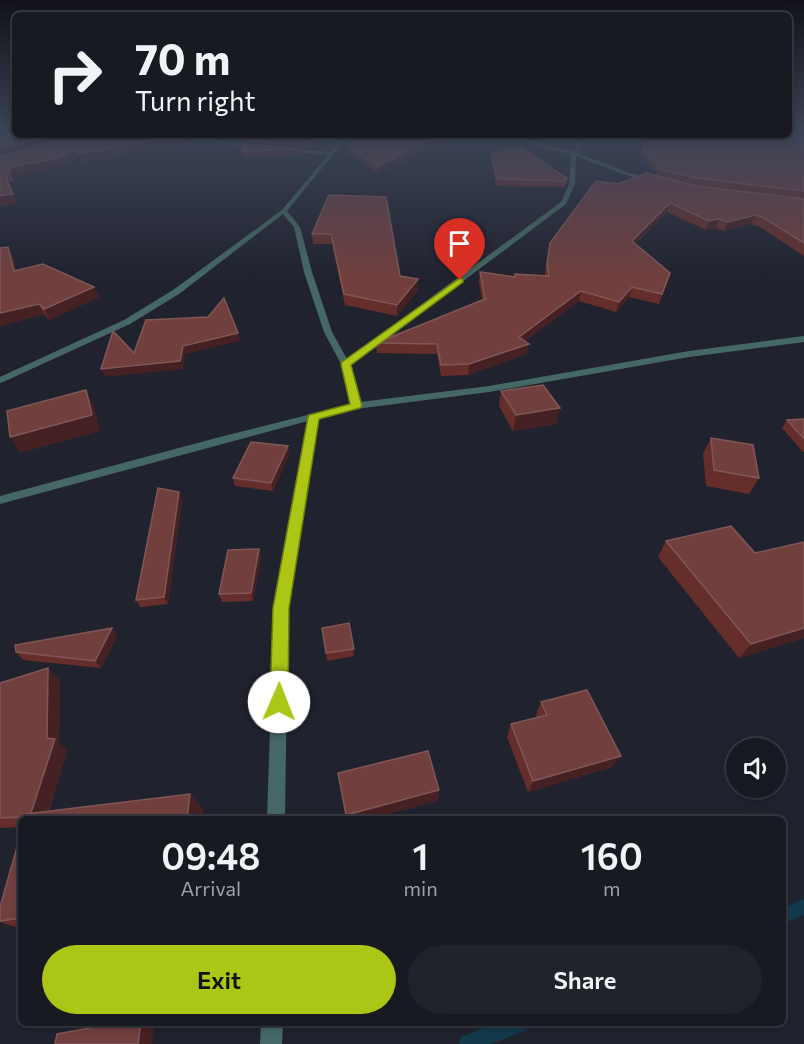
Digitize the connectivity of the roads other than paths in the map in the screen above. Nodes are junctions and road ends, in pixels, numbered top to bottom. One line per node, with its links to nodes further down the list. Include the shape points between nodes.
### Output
1 (309, 182): 3 (street)
2 (572, 182): 5 (street, via 569,193 555,211)
3 (284, 211): 5 (street, via 297,227 328,332); 6 (street, via 159,304)
4 (804, 339): 7 (street)
5 (346, 364): 7 (street)
6 (0, 380)
7 (356, 406): 8 (street)
8 (314, 417): 9 (street); 10 (street, via 281,608)
9 (0, 500)
10 (276, 816)
11 (272, 1026): 12 (street)
12 (271, 1044)

